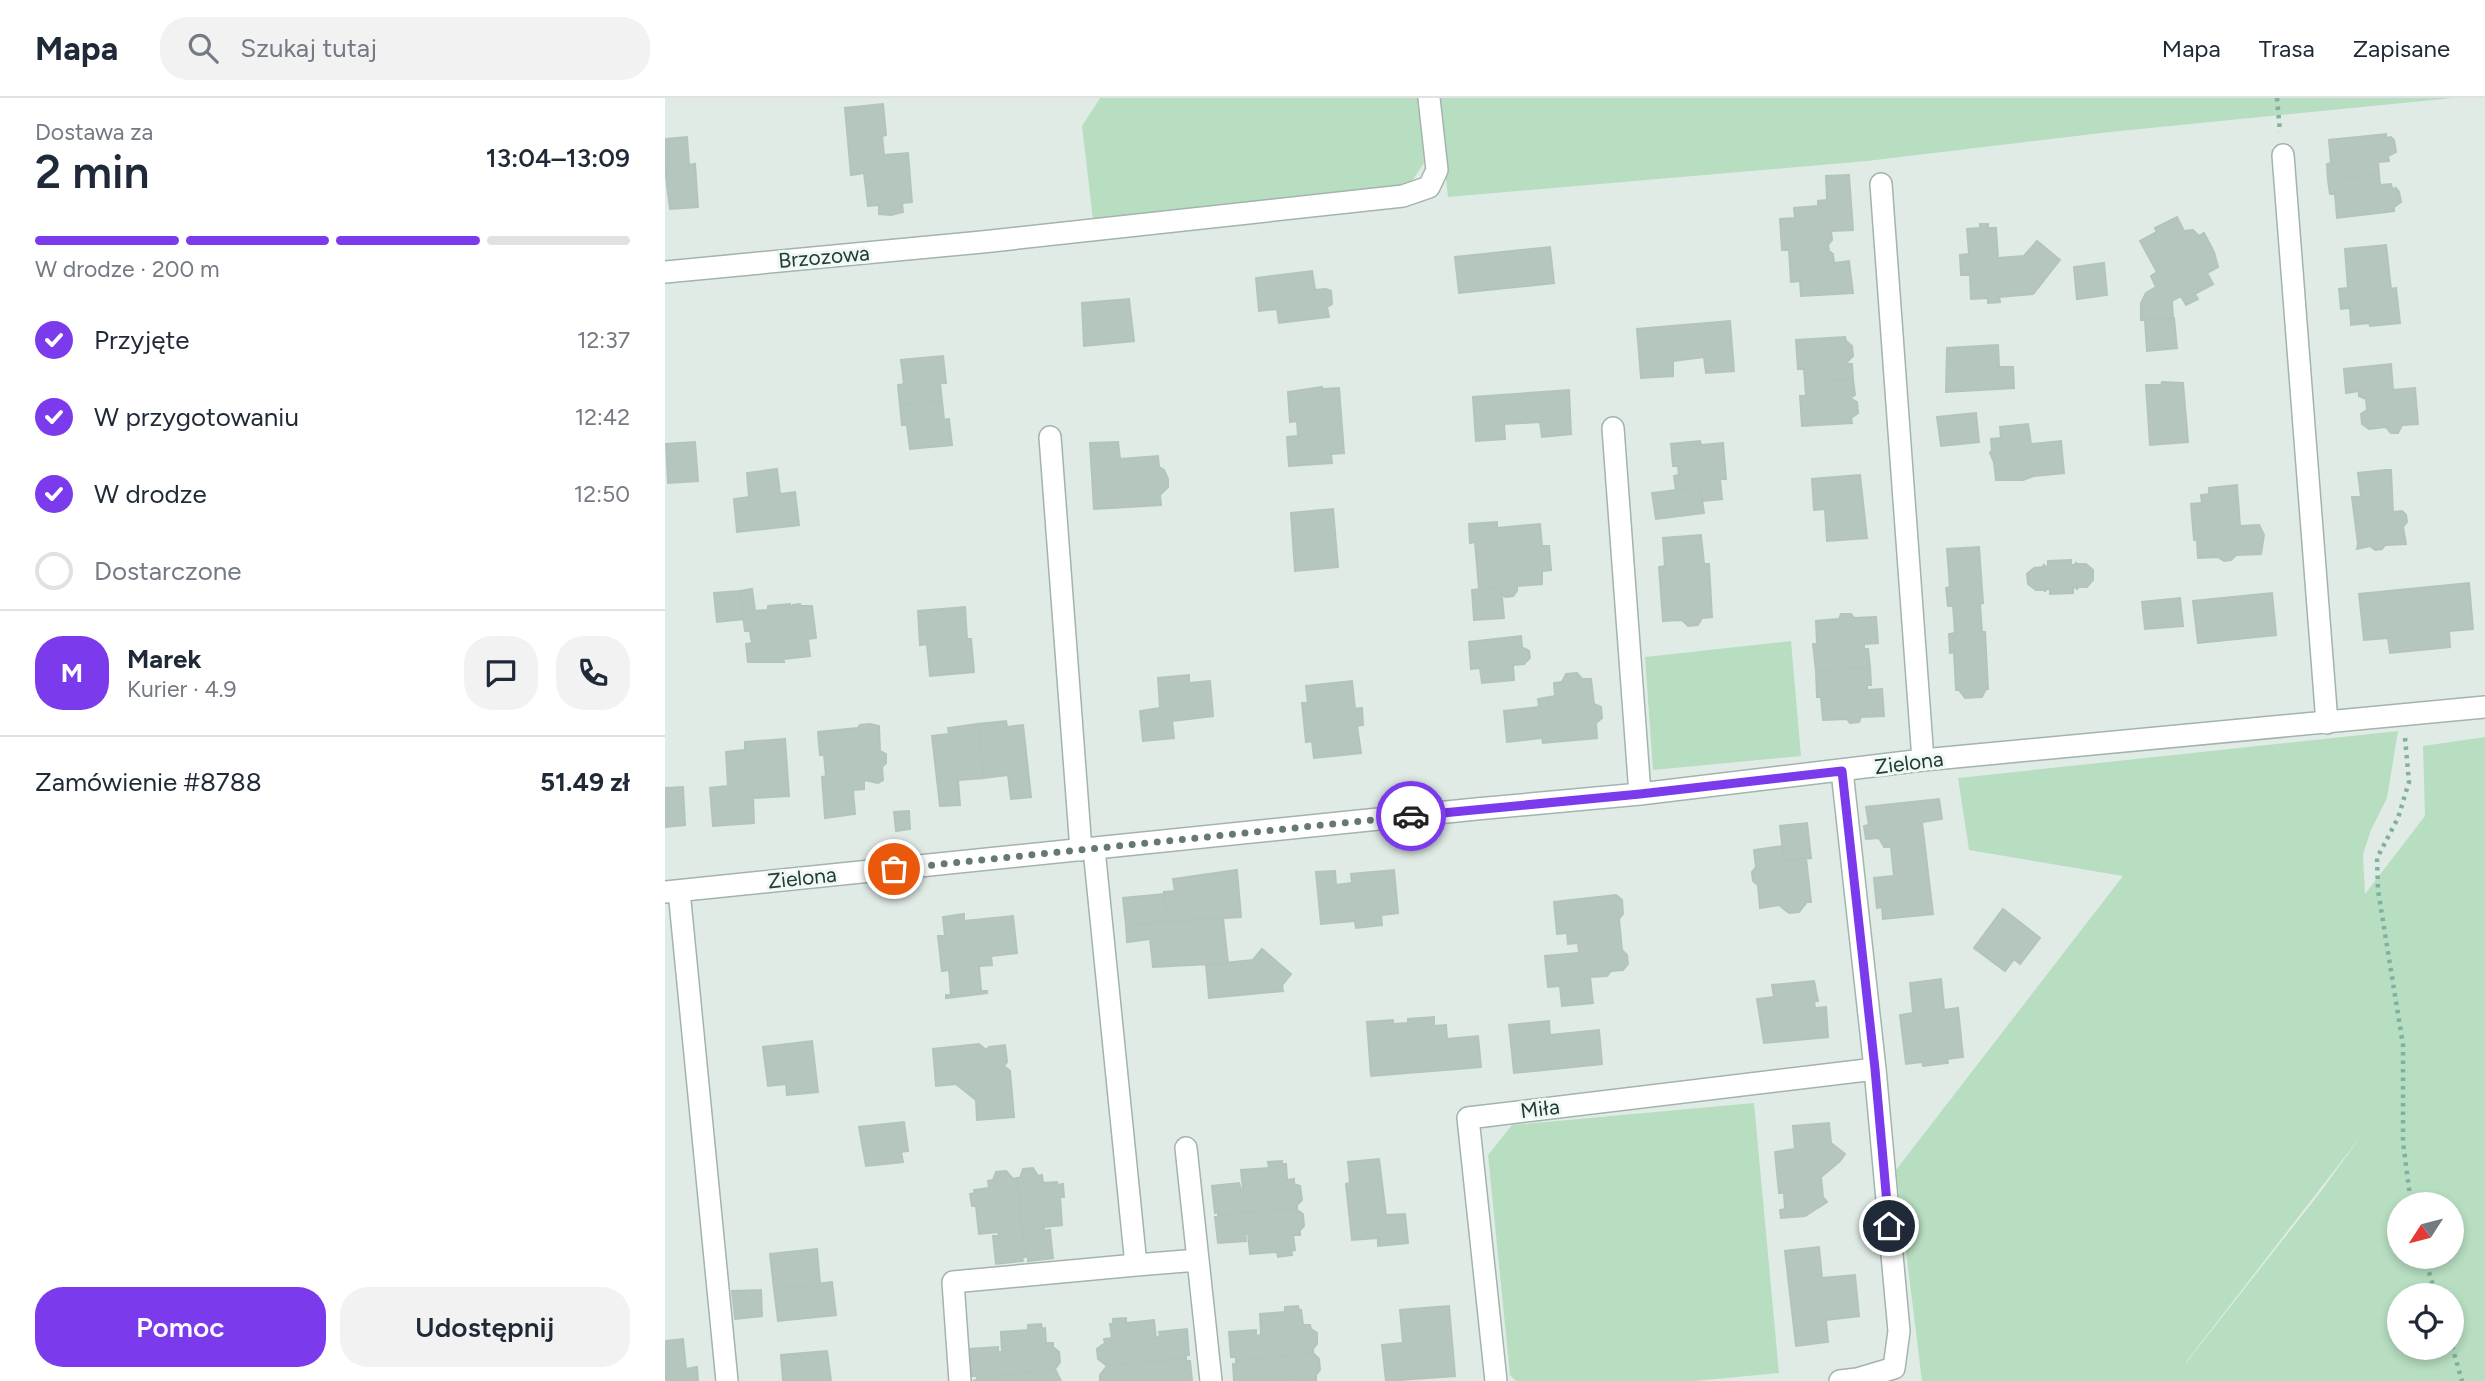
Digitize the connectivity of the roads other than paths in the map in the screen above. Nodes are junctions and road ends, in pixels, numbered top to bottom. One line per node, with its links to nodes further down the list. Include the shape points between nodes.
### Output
1 (1429, 98): 4 (street, Brzozowa, via 1437,170 1429,187 1403,196)
2 (2283, 155): 8 (street)
3 (1881, 184): 9 (street)
4 (665, 272)
5 (1613, 428): 11 (street)
6 (1050, 437): 12 (street)
7 (2485, 707): 8 (street, Zielona)
8 (2327, 723): 9 (street, Zielona)
9 (1923, 760): 10 (street, Zielona)
10 (1842, 771): 11 (street, Zielona); 14 (street)
11 (1640, 794): 12 (street, Zielona)
12 (1088, 850): 13 (street, Zielona); 17 (street)
13 (672, 891): 18 (street)
14 (1875, 1069): 21 (street, Miła, via 1468,1118); 22 (street, via 1899,1331 1894,1368)
15 (1186, 1149): 16 (street)
16 (1198, 1260): 17 (street); 20 (street)
17 (1136, 1265): 19 (street, via 953,1282)
18 (727, 1381)
19 (960, 1381)
20 (1211, 1381)
21 (1496, 1381)
22 (1840, 1381)

